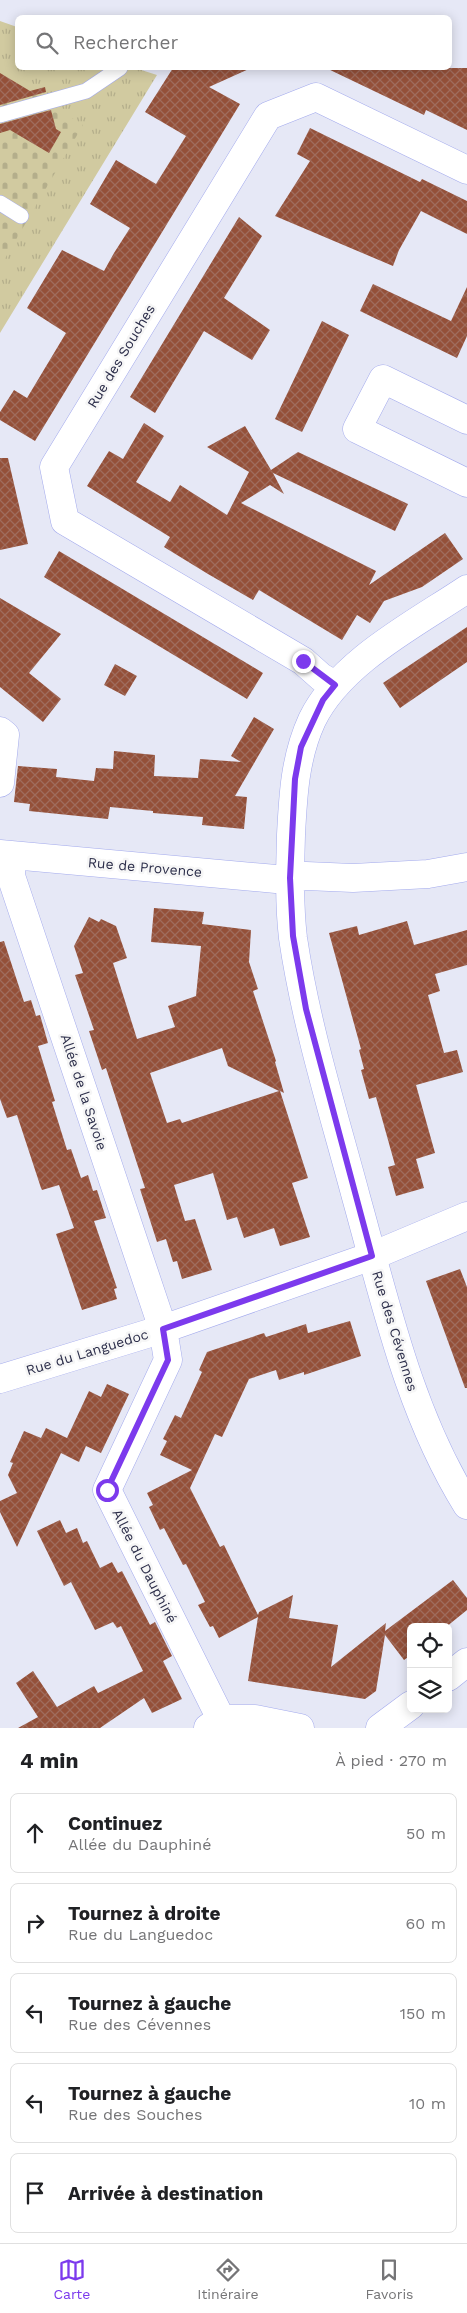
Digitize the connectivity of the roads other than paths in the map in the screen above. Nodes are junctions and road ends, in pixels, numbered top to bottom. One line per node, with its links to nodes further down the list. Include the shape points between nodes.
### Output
1 (117, 70): 2 (lane, via 86,91)
2 (0, 115)
3 (467, 170): 9 (street, Rue des Souches, via 316,97 268,116 54,467 65,521 303,661)
4 (1, 205): 5 (lane)
5 (22, 216)
6 (467, 420): 7 (street, via 383,379 357,429)
7 (467, 484)
8 (467, 590): 9 (street, Rue des Cévennes, via 377,649)
9 (335, 685): 14 (street, Rue des Cévennes, via 323,700 301,747 292,812)
10 (0, 731): 11 (street, via 5,735)
11 (0, 783)
12 (6, 854): 14 (street, Rue de Provence); 17 (street, Allée de la Savoie)
13 (467, 867): 14 (street, Rue de Provence, via 428,874)
14 (290, 878): 16 (street, Rue des Cévennes, via 293,936 306,1009)
15 (467, 1216): 16 (street, Rue du Languedoc)
16 (372, 1256): 17 (street, Rue du Languedoc); 19 (street, Rue des Cévennes, via 414,1394 449,1476)
17 (163, 1329): 18 (street, Rue du Languedoc); 23 (street, Allée du Dauphiné, via 168,1360 107,1490)
18 (0, 1380)
19 (467, 1505)
20 (467, 1662): 21 (street)
21 (452, 1674)
22 (407, 1708): 25 (street)
23 (215, 1723): 24 (street, via 255,1719)
24 (300, 1728)
25 (380, 1728)

